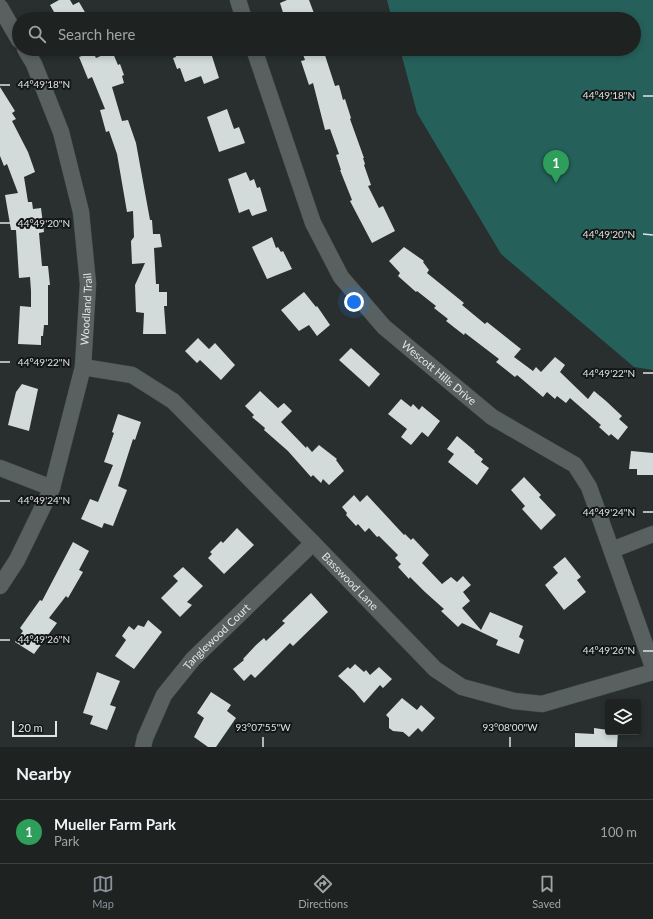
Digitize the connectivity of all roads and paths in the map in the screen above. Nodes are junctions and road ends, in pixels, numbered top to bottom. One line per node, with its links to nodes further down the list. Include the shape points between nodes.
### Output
1 (238, 0): 3 (street)
2 (0, 7): 4 (street)
3 (242, 12)
4 (12, 28)
5 (29, 56): 7 (street, Woodland Trail, via 61,132 81,212 88,284)
6 (256, 56): 12 (street, Wescott Hills Drive, via 313,223 341,277 384,327 492,417 575,465 589,486)
7 (83, 367): 9 (street, Woodland Trail); 11 (street, Basswood Lane, via 132,375 173,401)
8 (0, 468): 9 (street)
9 (52, 488): 13 (street, Woodland Trail, via 17,560)
10 (653, 534): 12 (street)
11 (313, 543): 15 (street, Basswood Lane, via 435,669 462,687 514,701 542,704); 16 (street, Tanglewood Court, via 193,659 164,695)
12 (612, 550): 14 (street, Wescott Hills Drive)
13 (0, 586)
14 (653, 667)
15 (653, 672)
16 (143, 747)

